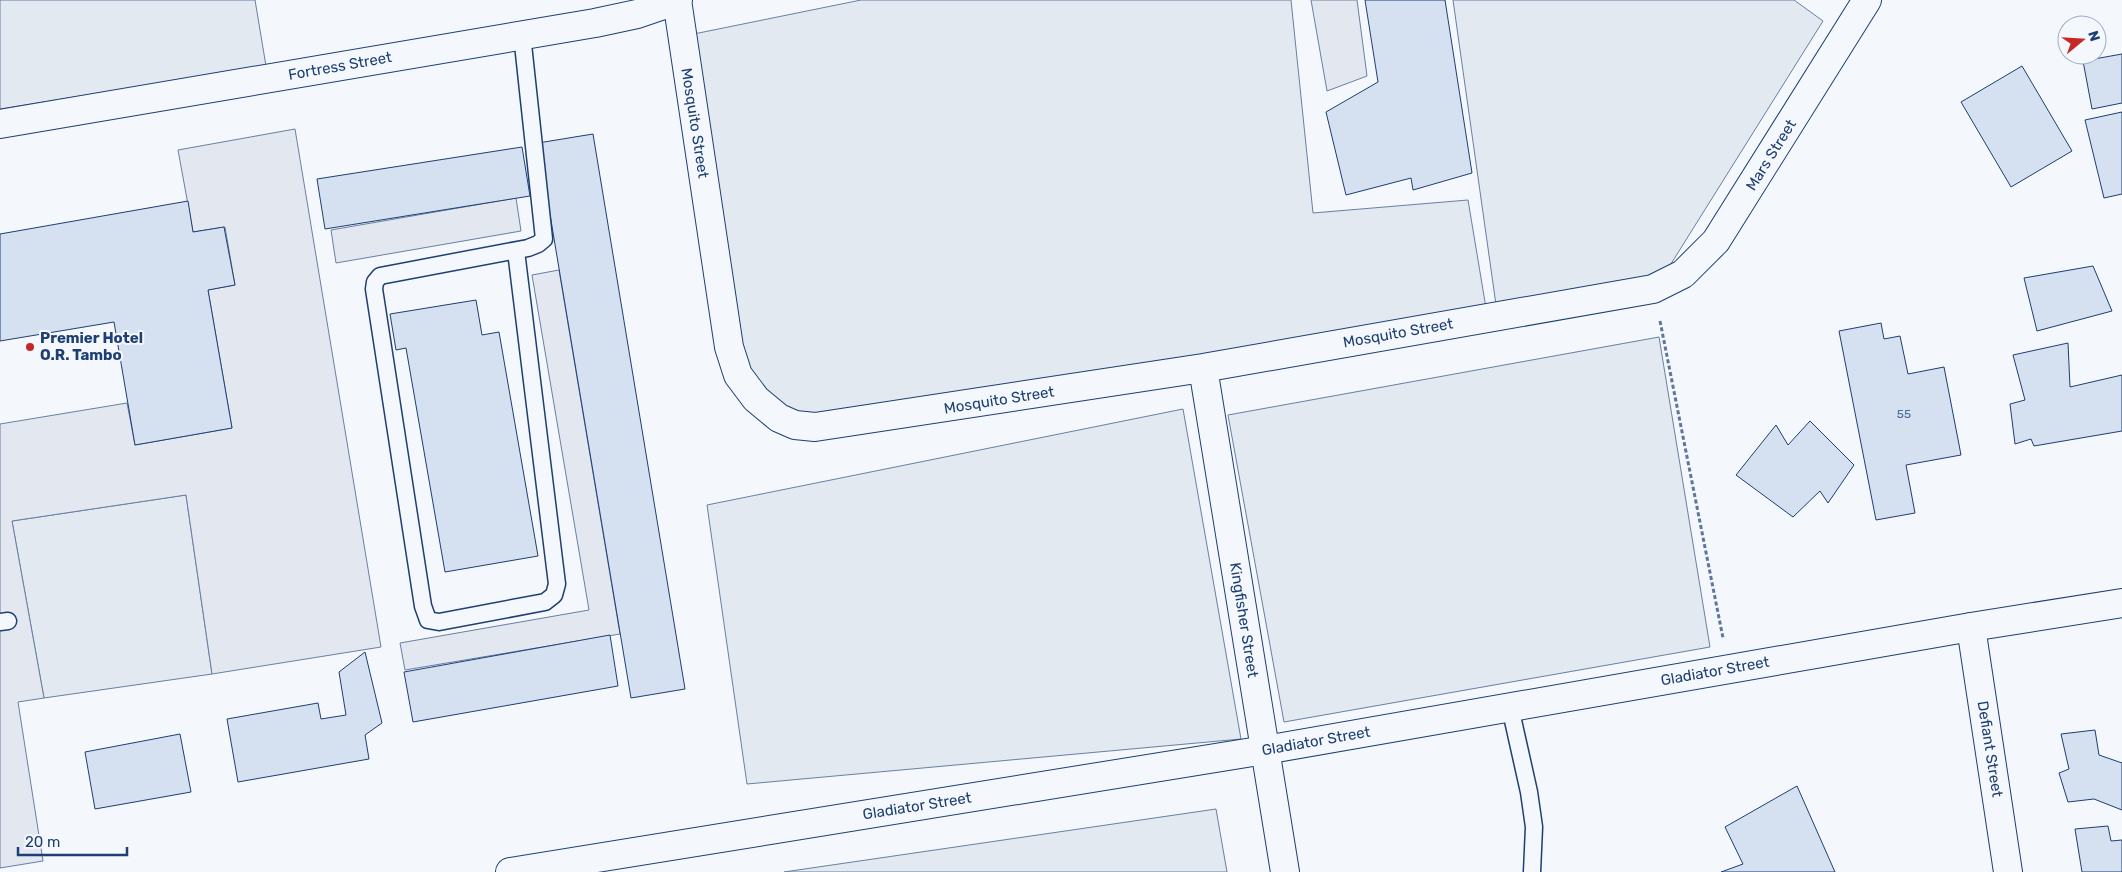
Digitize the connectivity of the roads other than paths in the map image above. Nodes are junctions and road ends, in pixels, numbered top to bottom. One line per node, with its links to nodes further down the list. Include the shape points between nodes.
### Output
1 (677, 0): 3 (street, Fortress Street, via 628,16); 7 (street, Mosquito Street, via 729,347 738,375 756,399 780,418 795,426 833,426)
2 (1867, 0): 6 (street, Mars Street, via 1716,241 1683,274)
3 (522, 35): 4 (street, Fortress Street); 5 (lane, via 544,239)
4 (0, 124)
5 (516, 251): 5 (lane, via 380,276 375,282 423,606 428,620 439,622 544,602 554,595 557,584)
6 (1654, 289): 7 (street, Mosquito Street)
7 (1203, 368): 11 (street, Kingfisher Street)
8 (2122, 603): 9 (street, Gladiator Street)
9 (1972, 627): 10 (street, Gladiator Street); 15 (street, Defiant Street)
10 (1510, 706): 11 (street, Gladiator Street); 14 (lane, via 1534,827)
11 (1265, 750): 12 (street, Gladiator Street); 13 (street, Kingfisher Street)
12 (510, 872)
13 (1285, 872)
14 (1532, 872)
15 (2008, 872)

